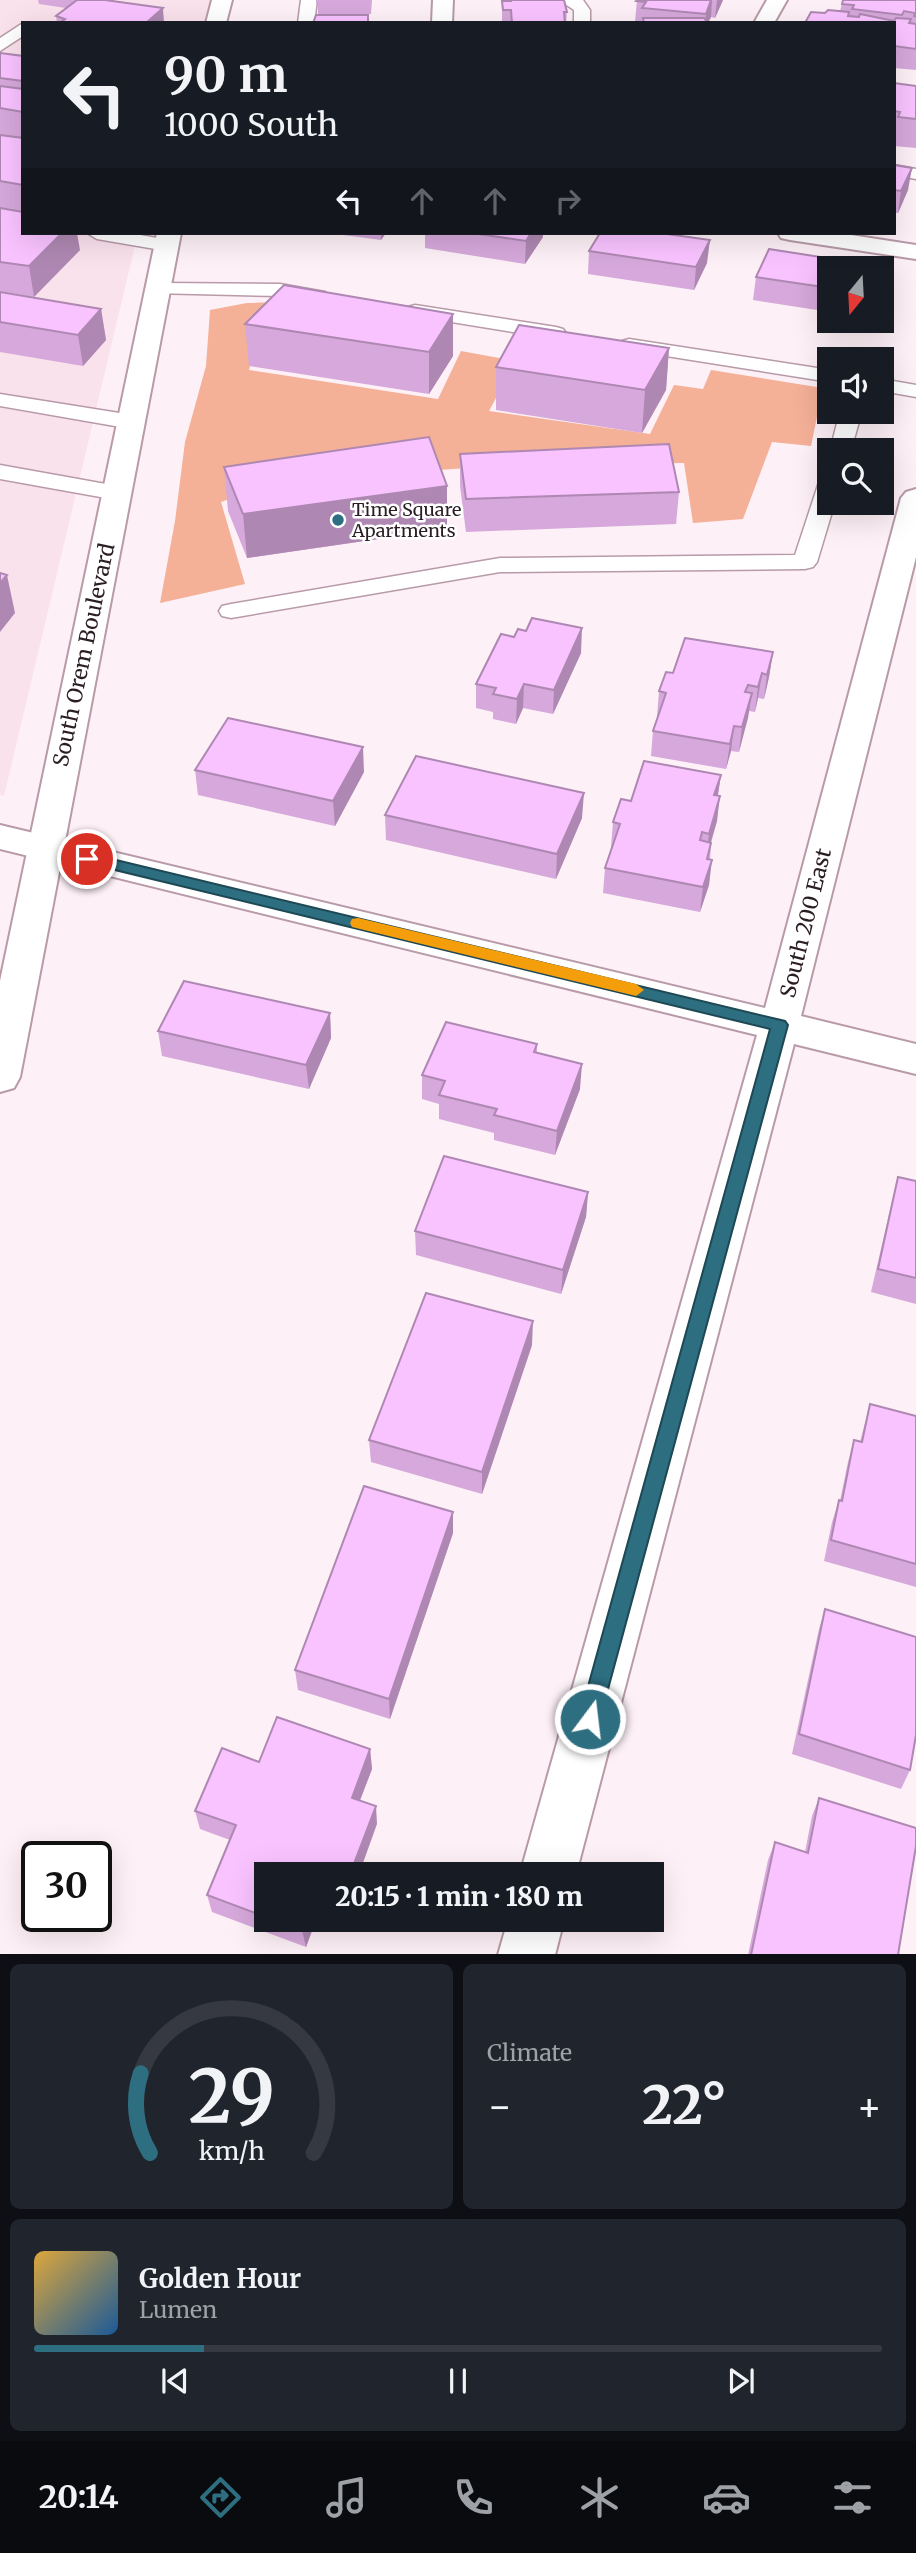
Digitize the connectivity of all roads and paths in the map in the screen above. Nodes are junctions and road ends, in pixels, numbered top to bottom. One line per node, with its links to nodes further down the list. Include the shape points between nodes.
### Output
1 (222, 0): 6 (street)
2 (309, 0): 7 (lane)
3 (443, 0): 8 (street)
4 (777, 0): 10 (street)
5 (578, 1): 9 (lane)
6 (217, 21)
7 (306, 21)
8 (442, 21)
9 (582, 21)
10 (765, 21)
11 (21, 30): 12 (lane)
12 (0, 47)
13 (896, 170): 14 (lane)
14 (916, 174)
15 (120, 235): 17 (lane)
16 (803, 235): 18 (street)
17 (168, 239): 19 (street, South Orem Boulevard)
18 (916, 252)
19 (159, 289): 20 (lane, via 280,290); 28 (street, South Orem Boulevard)
20 (335, 298)
21 (390, 307): 22 (lane)
22 (582, 337)
23 (610, 342): 24 (lane)
24 (817, 374)
25 (894, 387): 26 (lane)
26 (916, 391)
27 (0, 400): 28 (lane)
28 (132, 422): 30 (street, South Orem Boulevard)
29 (0, 472): 30 (lane)
30 (117, 493): 35 (street, South Orem Boulevard)
31 (820, 515): 33 (lane, via 805,562 500,565)
32 (914, 517): 36 (street, South 200 East)
33 (231, 611)
34 (0, 837): 35 (street)
35 (44, 848): 36 (street); 38 (street, South Orem Boulevard)
36 (780, 1025): 37 (street); 39 (street, South 200 East)
37 (916, 1059)
38 (0, 1077)
39 (551, 1862)
40 (533, 1932): 41 (street)
41 (526, 1954)

